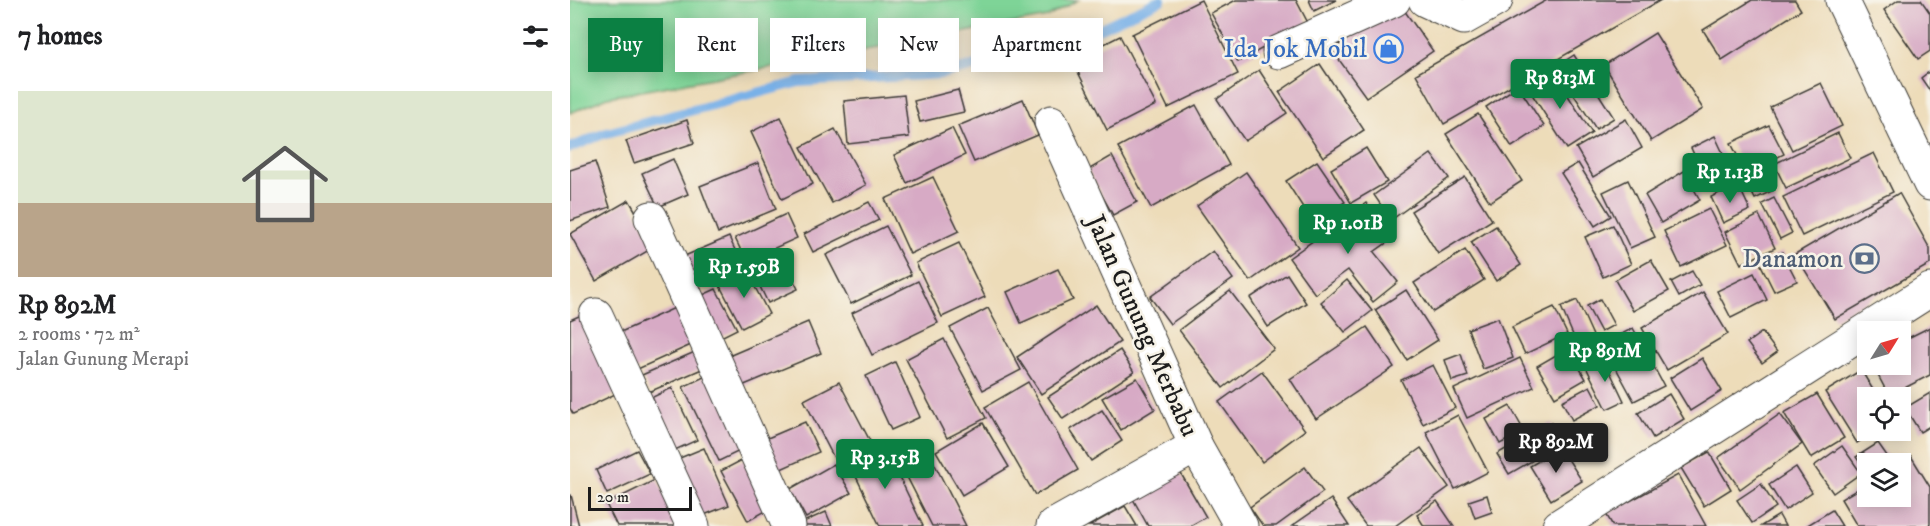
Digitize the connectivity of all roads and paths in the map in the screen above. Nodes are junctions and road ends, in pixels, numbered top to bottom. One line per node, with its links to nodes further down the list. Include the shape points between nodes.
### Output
1 (1394, 0): 5 (street)
2 (1425, 0): 3 (street, via 1464,18)
3 (1496, 0)
4 (1842, 0): 7 (street)
5 (1279, 52)
6 (1051, 122): 11 (street, Jalan Gunung Merbabu)
7 (1930, 184)
8 (651, 218): 13 (street)
9 (1930, 290): 16 (street)
10 (596, 315): 12 (street)
11 (1196, 446): 14 (street); 15 (street, Jalan Gunung Merbabu)
12 (693, 526)
13 (789, 526)
14 (1053, 526)
15 (1241, 526)
16 (1559, 526)

